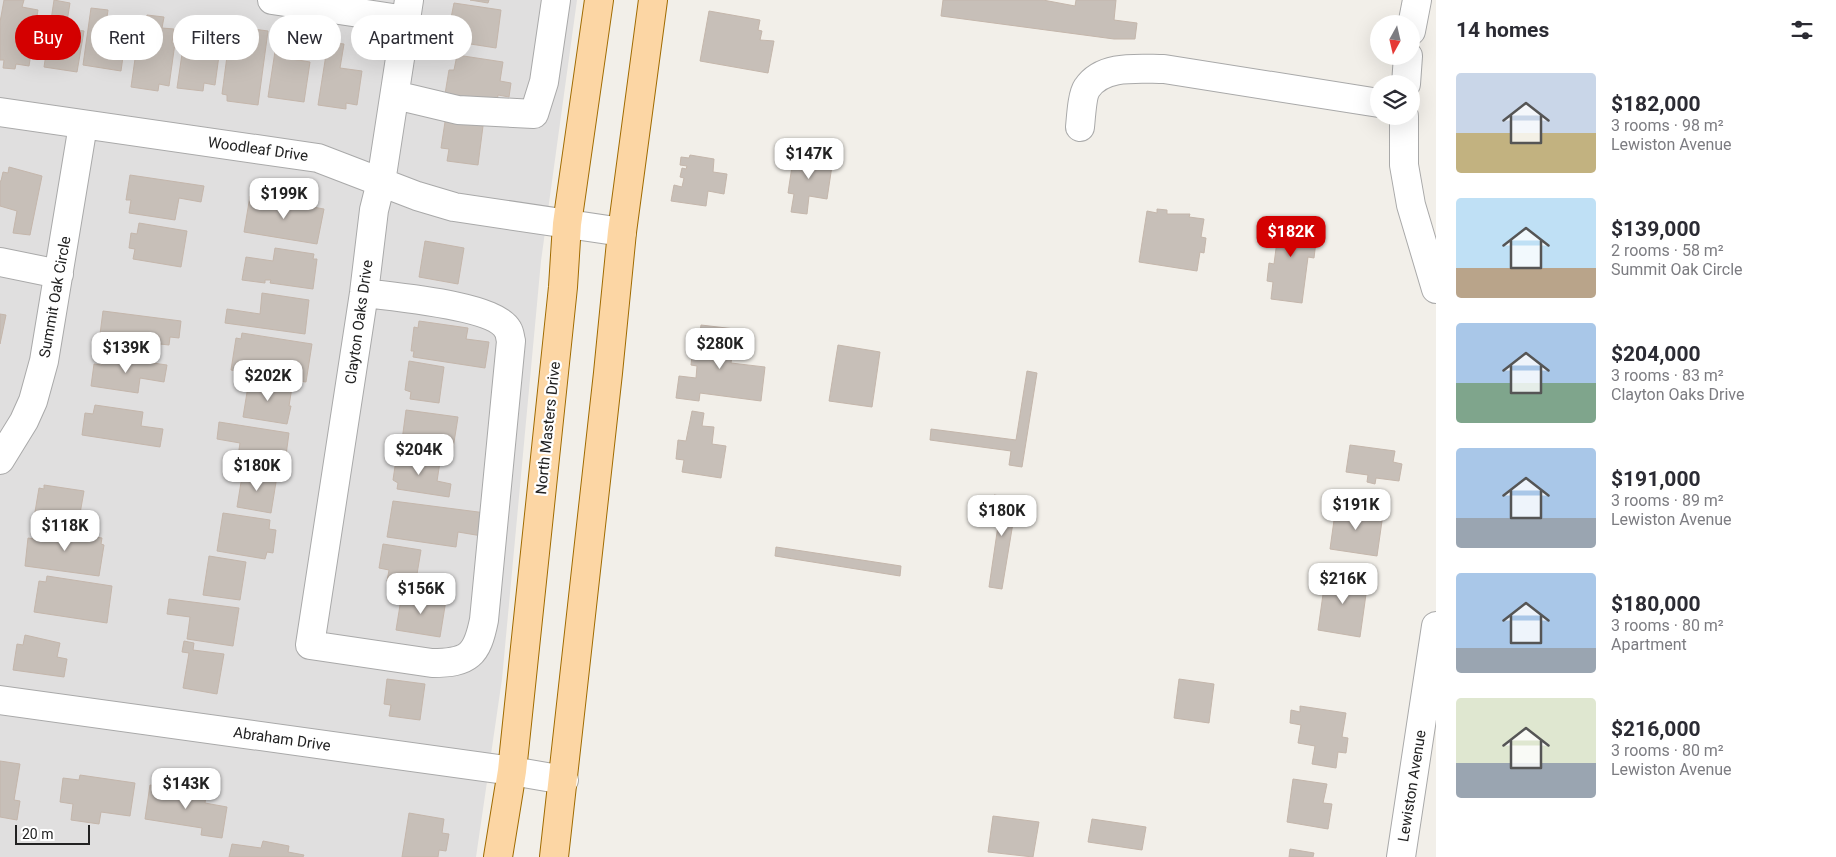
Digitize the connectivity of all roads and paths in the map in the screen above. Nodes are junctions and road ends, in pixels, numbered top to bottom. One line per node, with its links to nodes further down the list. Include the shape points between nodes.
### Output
1 (272, 0): 6 (street)
2 (556, 0): 8 (street, via 544,82 534,114 458,110)
3 (599, 0): 15 (main road, North Masters Drive)
4 (653, 0): 16 (main road)
5 (1417, 0): 7 (street)
6 (408, 10): 8 (street, Clayton Oaks Drive)
7 (1414, 15)
8 (395, 95): 14 (street, Clayton Oaks Drive)
9 (1370, 102): 13 (street, via 1164,69 1129,68 1098,77 1086,89)
10 (0, 112): 11 (street, Woodleaf Drive)
11 (83, 125): 14 (street, Woodleaf Drive, via 318,158); 18 (street, Summit Oak Circle)
12 (1404, 125): 19 (street, via 1404,165 1411,205)
13 (1080, 127)
14 (381, 182): 15 (street, Woodleaf Drive, via 454,207); 20 (street, Clayton Oaks Drive, via 374,210)
15 (568, 224): 16 (street, Woodleaf Drive); 25 (main road, North Masters Drive)
16 (622, 232): 26 (main road)
17 (0, 262): 18 (street)
18 (59, 274): 21 (street, Summit Oak Circle, via 44,361 33,401)
19 (1436, 289)
20 (364, 293): 20 (street, Clayton Oaks Drive, via 310,645 450,663 462,659 480,642 511,341 508,329 495,318 459,306)
21 (12, 419): 22 (street, Summit Oak Circle)
22 (0, 460)
23 (1436, 626): 29 (street, Lewiston Avenue)
24 (0, 700): 25 (street, Abraham Drive)
25 (512, 771): 26 (street, Abraham Drive); 27 (main road, North Masters Drive)
26 (564, 780): 28 (main road)
27 (498, 857)
28 (554, 857)
29 (1401, 857)

